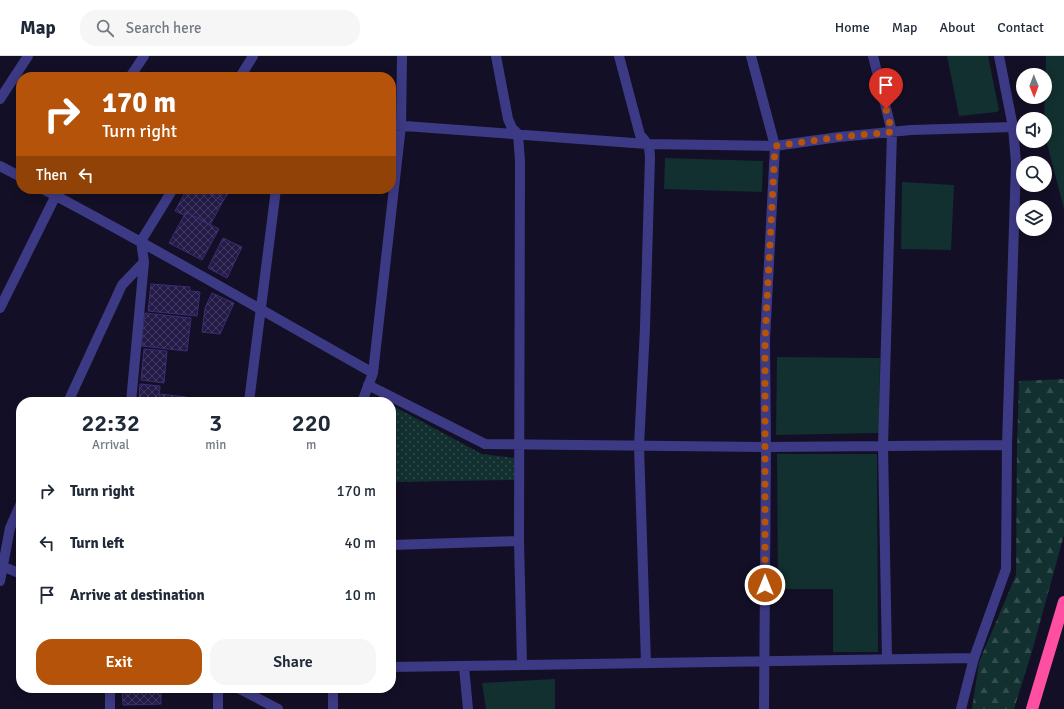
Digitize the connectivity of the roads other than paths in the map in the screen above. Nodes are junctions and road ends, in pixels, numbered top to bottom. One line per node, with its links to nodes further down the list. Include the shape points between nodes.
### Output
1 (28, 56): 10 (street)
2 (144, 56): 11 (street)
3 (253, 56): 12 (street)
4 (402, 56): 18 (street)
5 (496, 56): 15 (street)
6 (619, 56): 16 (street)
7 (751, 56): 27 (street)
8 (873, 56): 20 (street)
9 (998, 56): 19 (street)
10 (18, 72)
11 (133, 72)
12 (243, 72)
13 (16, 74): 14 (street)
14 (0, 99)
15 (508, 118): 21 (street, via 507,129); 22 (street)
16 (637, 123): 24 (street, via 633,138); 25 (street, via 640,135)
17 (396, 125): 18 (street)
18 (402, 126): 21 (street); 32 (street)
19 (1012, 127): 20 (street); 53 (street, via 1016,163)
20 (892, 132): 27 (street); 52 (street)
21 (499, 133): 22 (street)
22 (518, 134): 23 (street); 28 (street)
23 (537, 136): 24 (street); 28 (street, via 526,140)
24 (618, 141): 25 (street)
25 (649, 142): 26 (street); 29 (street)
26 (669, 144): 27 (street); 29 (street, via 653,151)
27 (775, 146): 54 (street, via 765,340)
28 (520, 147): 50 (street)
29 (650, 157): 51 (street)
30 (0, 166): 31 (street)
31 (16, 174)
32 (396, 177)
33 (56, 194): 40 (street)
34 (60, 194): 38 (street)
35 (169, 194): 38 (street)
36 (275, 194): 41 (street)
37 (394, 194): 42 (street)
38 (141, 241): 39 (street); 41 (street)
39 (144, 262): 44 (street, via 122,285); 45 (street)
40 (0, 308)
41 (260, 310): 42 (street); 46 (street)
42 (373, 373): 43 (street)
43 (368, 385): 47 (street); 48 (street)
44 (70, 397)
45 (131, 397)
46 (251, 397)
47 (364, 397)
48 (392, 397)
49 (396, 399): 50 (street, via 485,444)
50 (519, 445): 51 (street); 56 (street)
51 (639, 446): 54 (street); 65 (street)
52 (883, 446): 53 (street); 54 (street); 62 (street)
53 (1006, 446): 63 (street, via 1006,569)
54 (766, 447): 64 (street)
55 (16, 514): 58 (street)
56 (519, 541): 57 (street); 66 (street)
57 (396, 545)
58 (1, 566): 59 (street); 60 (street)
59 (16, 572)
60 (0, 581)
61 (1064, 602): 80 (highway)
62 (886, 658): 63 (street); 64 (street)
63 (974, 658): 79 (street)
64 (764, 662): 65 (street); 78 (street)
65 (646, 664): 66 (street)
66 (522, 665): 68 (street)
67 (396, 667): 68 (street)
68 (464, 667): 77 (street)
69 (110, 693): 73 (street)
70 (218, 693): 74 (street)
71 (248, 693): 75 (street)
72 (333, 693): 76 (street)
73 (110, 709)
74 (218, 709)
75 (278, 709)
76 (333, 709)
77 (468, 709)
78 (764, 709)
79 (961, 709)
80 (1032, 709)

